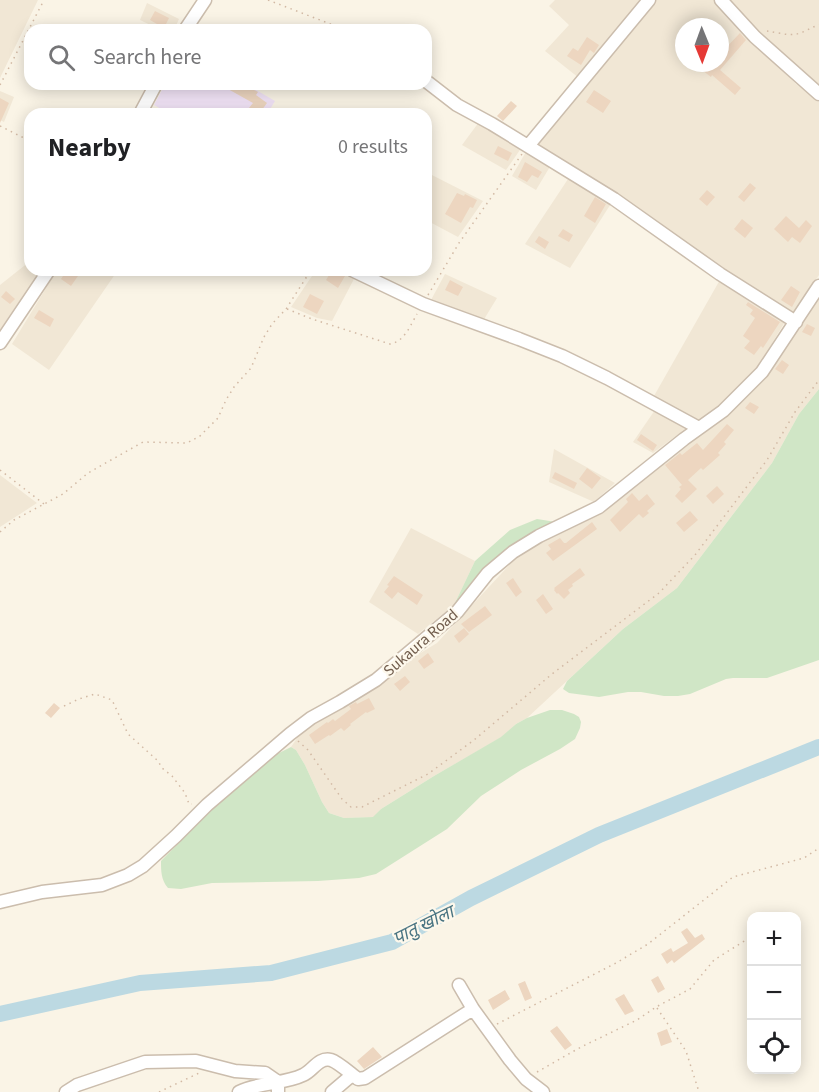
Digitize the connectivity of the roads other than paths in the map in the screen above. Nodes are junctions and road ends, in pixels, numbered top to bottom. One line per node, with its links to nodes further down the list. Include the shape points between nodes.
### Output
1 (205, 0): 4 (street)
2 (649, 0): 9 (street)
3 (722, 0): 7 (street, via 755,37)
4 (189, 24)
5 (432, 86): 9 (street, via 457,105)
6 (153, 90): 8 (street)
7 (819, 94)
8 (143, 108)
9 (528, 146): 13 (street)
10 (45, 276): 14 (street)
11 (365, 276): 15 (street, via 423,304 562,356)
12 (819, 286): 13 (street, Sukaura Road)
13 (796, 322): 15 (street, Sukaura Road, via 762,372 723,411)
14 (0, 343)
15 (699, 428): 16 (street, Sukaura Road, via 599,507 513,552 488,573 457,612 376,680 290,734 143,866 102,885)
16 (0, 902)
17 (459, 985): 18 (street)
18 (473, 1009): 19 (street, via 365,1078); 24 (street, via 526,1079)
19 (352, 1075): 20 (street, via 332,1060 325,1060); 23 (street)
20 (278, 1087): 21 (street, via 265,1073 235,1071 196,1061 145,1062); 22 (street)
21 (66, 1092)
22 (239, 1092)
23 (332, 1092)
24 (543, 1092)

